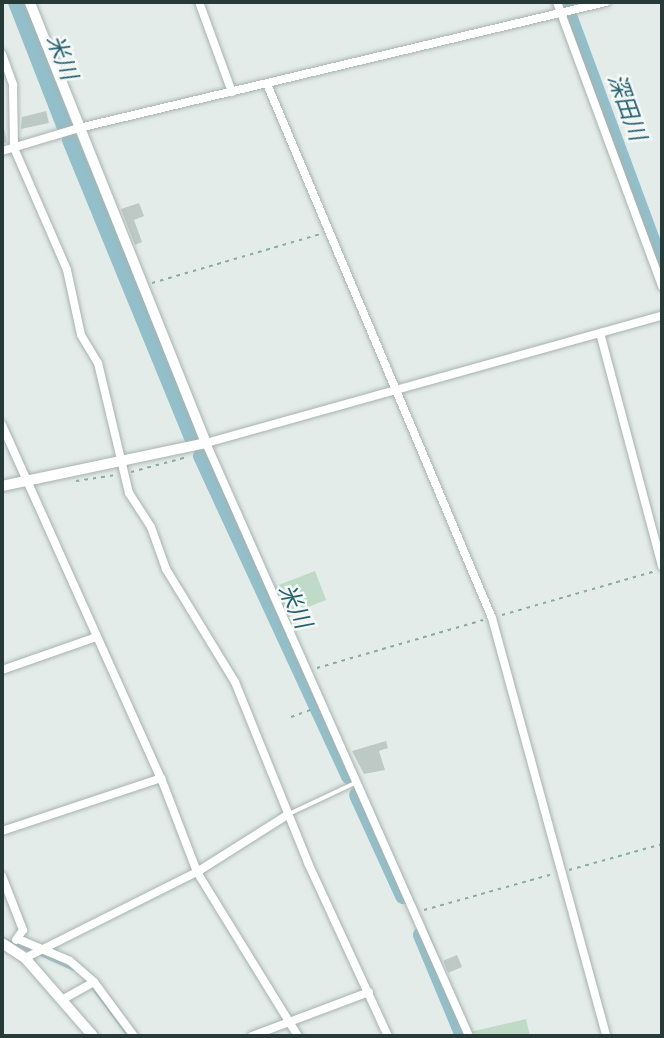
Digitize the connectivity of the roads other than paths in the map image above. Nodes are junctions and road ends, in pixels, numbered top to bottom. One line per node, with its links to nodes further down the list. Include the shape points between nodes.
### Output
1 (30, 2): 9 (street)
2 (199, 2): 8 (street)
3 (557, 2): 5 (street)
4 (606, 2): 5 (street)
5 (561, 13): 7 (street); 12 (street)
6 (2, 54): 10 (street, via 13,85)
7 (267, 84): 8 (street); 15 (street)
8 (232, 92): 9 (street)
9 (79, 128): 10 (street); 17 (street)
10 (14, 148): 11 (street); 18 (street, via 67,270 80,335 98,363)
11 (2, 151)
12 (662, 286)
13 (662, 316): 14 (street)
14 (600, 333): 15 (street); 21 (street)
15 (396, 388): 17 (street); 44 (street, via 492,618)
16 (2, 425): 19 (street)
17 (206, 443): 18 (street); 25 (street)
18 (122, 468): 19 (street); 26 (street, via 166,569 235,682)
19 (24, 478): 20 (street); 22 (street)
20 (2, 486)
21 (662, 567)
22 (96, 637): 23 (street); 24 (street)
23 (2, 670)
24 (161, 778): 27 (street); 28 (street)
25 (358, 781): 26 (lane); 43 (street)
26 (287, 815): 28 (street); 35 (street)
27 (2, 831)
28 (197, 872): 32 (street); 37 (street)
29 (2, 876): 30 (street, via 23,930)
30 (18, 939): 31 (street); 32 (street)
31 (5, 945): 33 (street)
32 (45, 948): 33 (street); 34 (street, via 80,967)
33 (24, 958): 36 (street)
34 (94, 982): 36 (street); 39 (street)
35 (369, 992): 37 (street); 42 (street)
36 (62, 1000): 38 (street)
37 (290, 1022): 40 (street); 41 (street)
38 (93, 1036)
39 (134, 1036)
40 (252, 1036)
41 (298, 1036)
42 (388, 1036)
43 (469, 1036)
44 (606, 1036)

